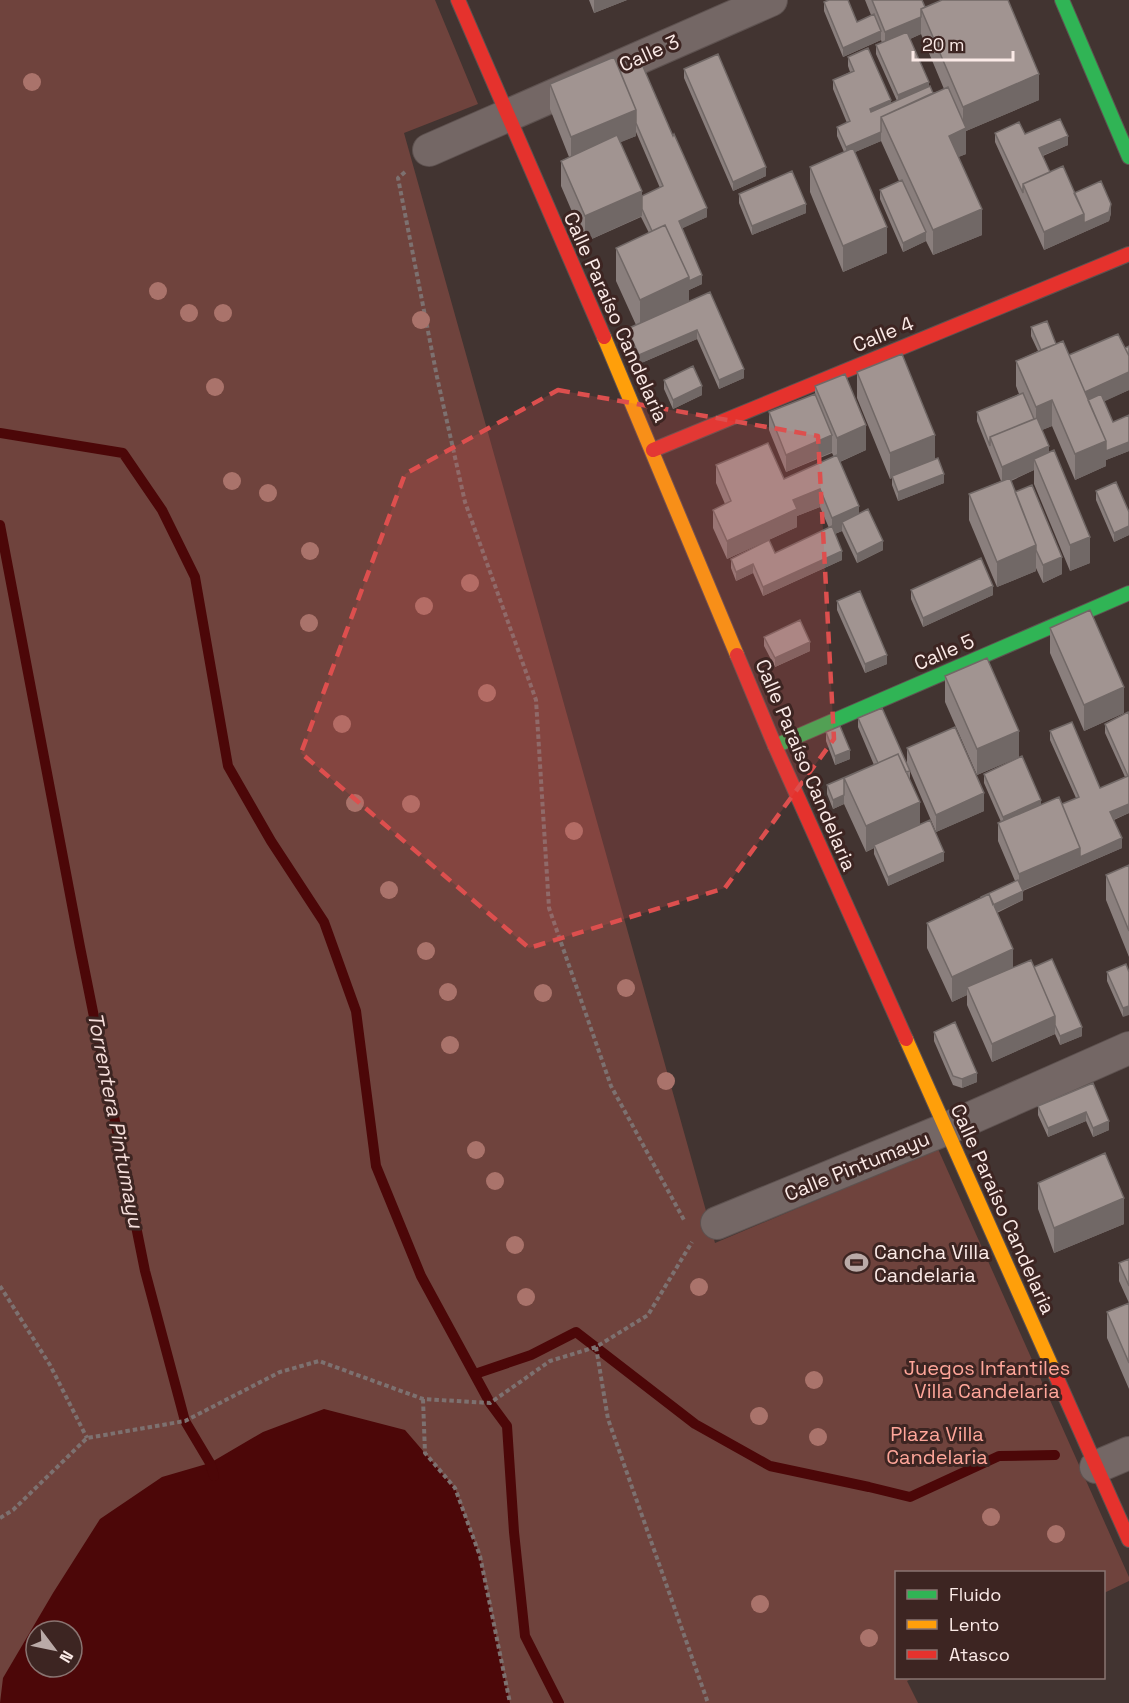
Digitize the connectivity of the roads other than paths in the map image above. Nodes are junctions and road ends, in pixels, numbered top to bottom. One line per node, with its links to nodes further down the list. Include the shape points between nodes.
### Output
1 (458, 0): 4 (street, Calle Paraíso Candelaria)
2 (771, 0): 4 (street, Calle 3)
3 (1062, 0): 6 (street)
4 (507, 115): 5 (street, Calle 3); 8 (street, Calle Paraíso Candelaria)
5 (429, 150)
6 (1129, 157)
7 (1129, 254): 8 (street, Calle 4)
8 (652, 450): 10 (street, Calle Paraíso Candelaria)
9 (1129, 593): 10 (street, Calle 5)
10 (775, 746): 12 (street, Calle Paraíso Candelaria)
11 (1129, 1048): 12 (street, Calle Pintumayu)
12 (946, 1129): 13 (street, Calle Pintumayu); 15 (street, Calle Paraíso Candelaria)
13 (705, 1231)
14 (1129, 1453): 15 (street)
15 (1096, 1467): 16 (street, Calle Paraíso Candelaria)
16 (1126, 1527)

